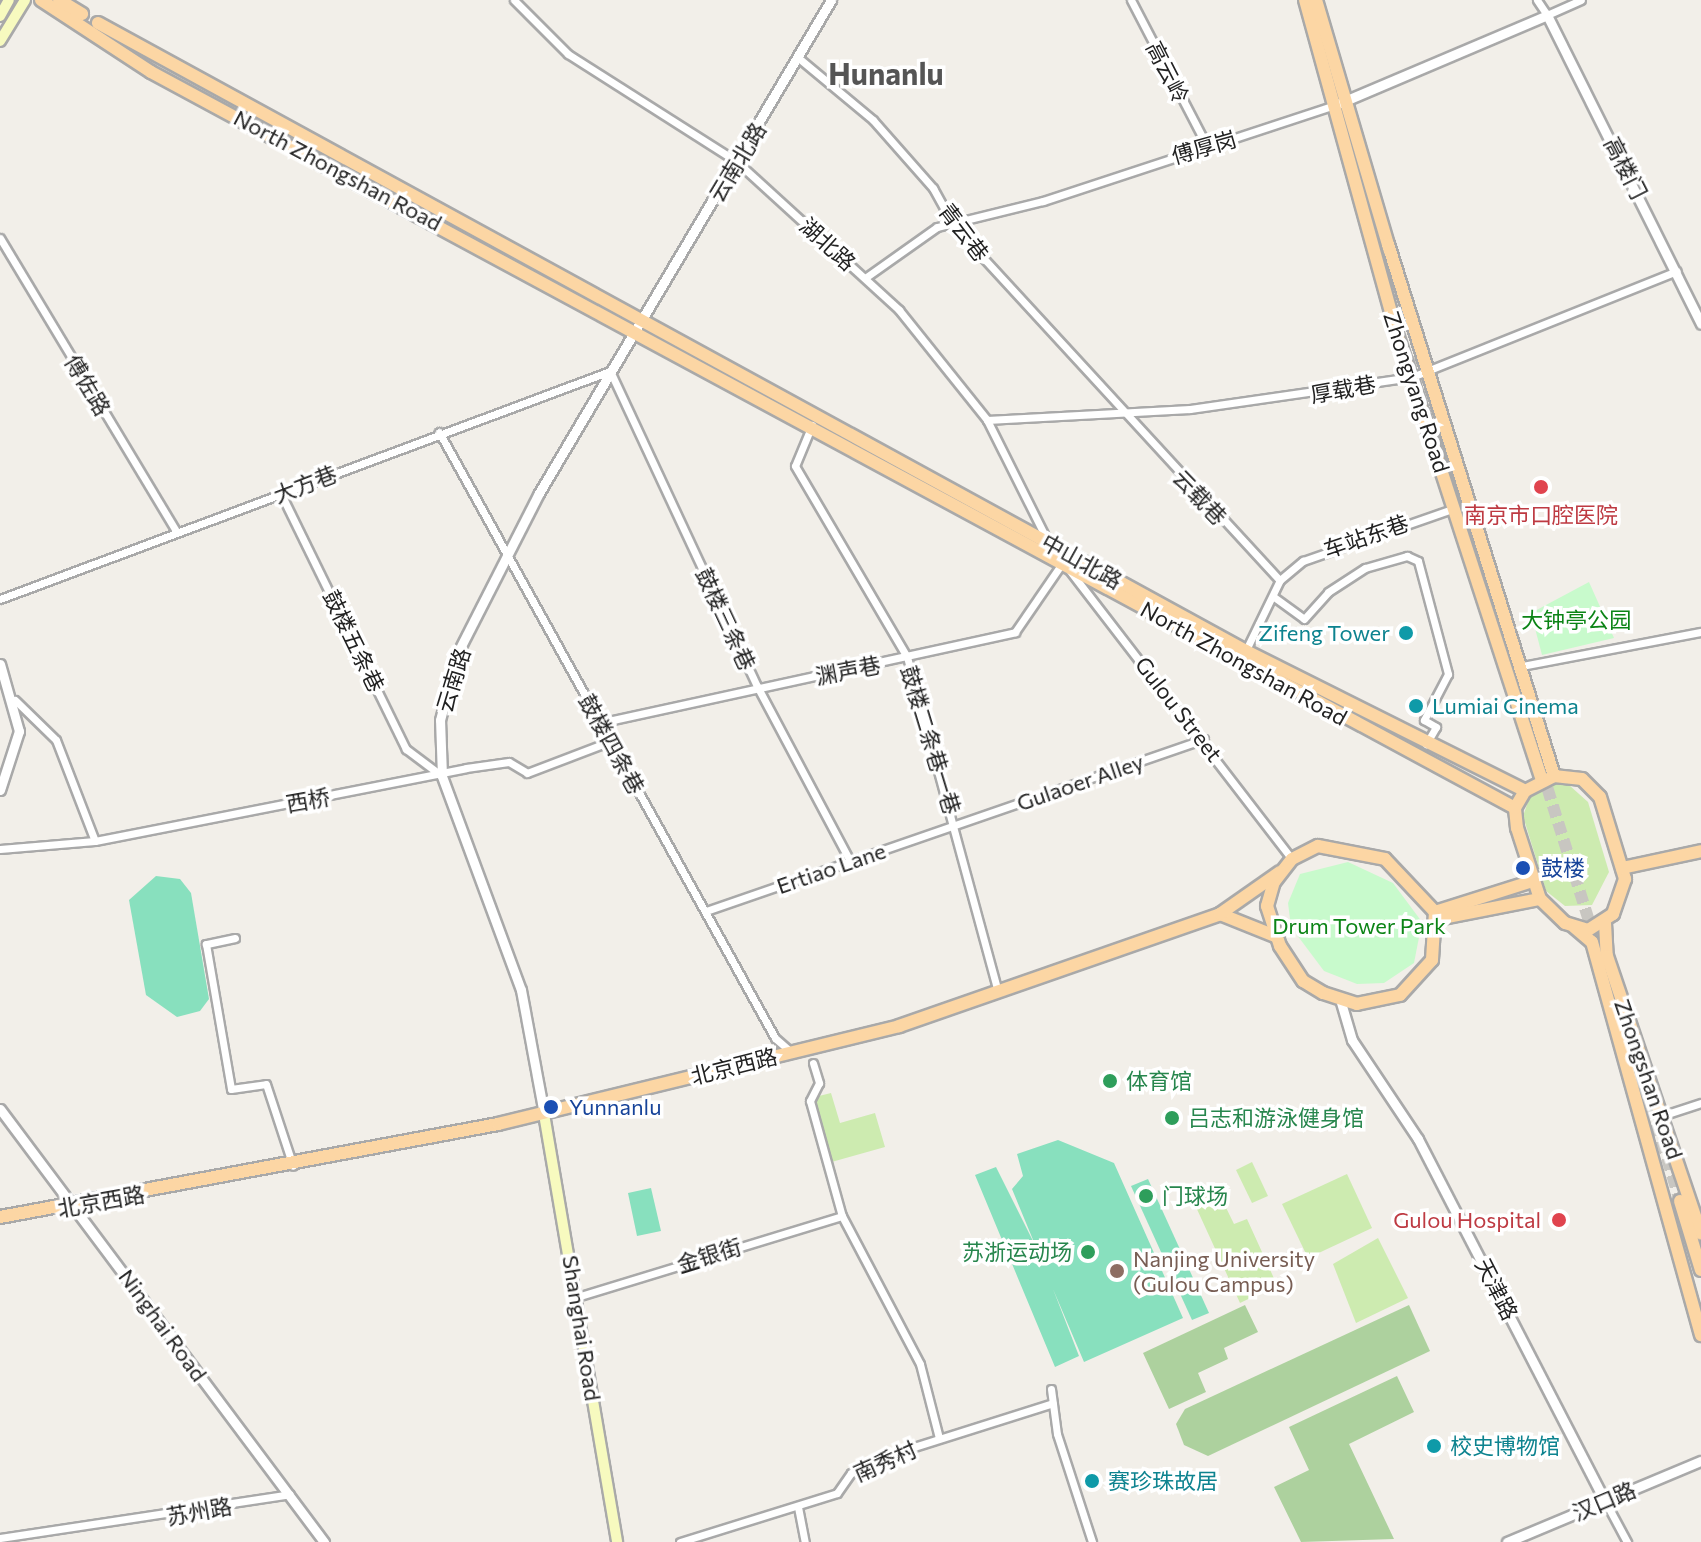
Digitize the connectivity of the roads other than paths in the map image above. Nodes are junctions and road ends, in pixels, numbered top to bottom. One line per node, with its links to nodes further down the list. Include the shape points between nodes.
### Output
1 (9, 0): 13 (main road)
2 (25, 0): 14 (main road)
3 (41, 0): 25 (main road, North Zhongshan Road, via 151,72)
4 (59, 0): 25 (main road, North Zhongshan Road)
5 (514, 0): 18 (street, 湖北路, via 568,54)
6 (831, 0): 15 (street, 云南北路)
7 (1131, 0): 17 (street, 高云岭)
8 (1305, 0): 16 (main road, Zhongyang Road)
9 (1316, 0): 16 (main road, Zhongyang Road)
10 (1537, 0): 12 (street)
11 (1581, 0): 12 (street)
12 (1547, 15): 16 (street, 傅厚岗); 22 (street, 高楼门)
13 (0, 16)
14 (0, 41)
15 (801, 60): 18 (street, 云南北路); 19 (street, 青云巷, via 873,120 933,188)
16 (1342, 103): 17 (street, 傅厚岗); 21 (main road, Zhongyang Road); 21 (main road, Zhongyang Road, via 1416,355); 28 (main road, Zhongyang Road)
17 (1206, 144): 19 (street, 傅厚岗)
18 (736, 161): 23 (street, 湖北路); 25 (street, 云南北路)
19 (954, 226): 23 (street, 傅厚岗, via 918,238); 29 (street, 青云巷)
20 (0, 238): 35 (street, 傅佐路)
21 (1388, 244): 27 (main road, Zhongyang Road)
22 (1679, 271): 24 (street, 高楼门); 27 (street, 厚载巷)
23 (865, 278): 30 (street, 湖北路)
24 (1701, 324)
25 (642, 328): 26 (street, 云南路); 31 (main road, North Zhongshan Road); 36 (main road, 中山北路)
26 (610, 371): 32 (street, 大方巷); 37 (street, 云南路); 47 (street, 鼓楼三条巷)
27 (1431, 371): 28 (street, 厚载巷); 46 (main road, Zhongyang Road)
28 (1412, 377): 29 (street, 厚载巷); 34 (main road, Zhongyang Road)
29 (1120, 413): 30 (street, 厚载巷); 39 (street, 云载巷)
30 (987, 420): 36 (street, 湖北路)
31 (812, 423): 38 (main road, North Zhongshan Road); 44 (street, 鼓楼二条巷一巷, via 795,466)
32 (439, 432): 33 (street, 大方巷); 37 (street, 鼓楼四条巷)
33 (281, 494): 35 (street, 大方巷); 53 (street, 鼓楼五条巷, via 406,749)
34 (1455, 508): 39 (street, 车站东巷, via 1322,548); 54 (main road, Zhongyang Road)
35 (177, 532): 41 (street, 大方巷)
36 (1048, 542): 38 (street, 湖北路); 43 (main road, 中山北路)
37 (509, 550): 49 (street, 鼓楼四条巷); 53 (street, 云南路, via 458,652 440,720)
38 (1063, 562): 43 (main road, North Zhongshan Road); 44 (street, 渊声巷, via 1015,632); 50 (street, Gulou Street)
39 (1280, 580): 40 (street)
40 (1274, 597): 43 (street); 52 (street, via 1304,619 1328,592 1365,568 1407,556 1418,561 1448,674 1424,720 1436,727)
41 (0, 599)
42 (1701, 632): 46 (street)
43 (1243, 656): 52 (main road, 中山北路); 57 (main road, North Zhongshan Road)
44 (907, 657): 47 (street, 渊声巷); 58 (street, 鼓楼二条巷一巷)
45 (0, 664): 48 (street)
46 (1522, 666): 54 (main road, Zhongyang Road)
47 (757, 686): 49 (street, 渊声巷); 63 (street, 鼓楼三条巷)
48 (15, 700): 55 (street, via 16,750); 59 (street, via 56,740)
49 (599, 723): 51 (street, 鼓楼四条巷)
50 (1204, 739): 58 (street, Gulaoer Alley); 62 (street, Gulou Street)
51 (608, 742): 53 (street, 西桥, via 527,773 509,762); 68 (street, 鼓楼四条巷)
52 (1425, 746): 56 (main road, 中山北路)
53 (442, 776): 59 (street, 西桥); 81 (street, 云南路, via 521,990)
54 (1548, 778): 56 (main road); 64 (main road, via 1577,777 1595,790)
55 (0, 790)
56 (1525, 791): 57 (main road)
57 (1515, 808): 66 (main road)
58 (956, 825): 63 (street, Ertiao Lane); 75 (street, 鼓楼二条巷一巷)
59 (95, 841): 60 (street, 西桥)
60 (0, 849)
61 (1701, 851): 64 (main road)
62 (1292, 859): 65 (main road); 70 (main road, via 1327,845 1370,853 1404,874)
63 (850, 861): 68 (street, Ertiao Lane)
64 (1622, 868): 71 (main road, via 1622,896)
65 (1280, 872): 69 (main road, 北京西路); 73 (main road, via 1267,906)
66 (1533, 881): 67 (main road); 70 (main road)
67 (1540, 899): 70 (main road); 72 (main road)
68 (706, 911): 77 (street, 鼓楼四条巷, via 775,1038)
69 (1220, 914): 73 (main road); 75 (main road, 北京西路)
70 (1436, 916): 76 (main road, via 1432,960 1417,982 1388,1001)
71 (1605, 923): 72 (main road); 82 (main road, Zhongshan Road, via 1605,948)
72 (1574, 927): 91 (main road, via 1592,942)
73 (1275, 936): 76 (main road, via 1303,981)
74 (235, 938): 83 (street, via 206,944 231,1089 266,1084)
75 (997, 989): 77 (main road, 北京西路, via 899,1026)
76 (1340, 999): 97 (street, 天津路, via 1352,1040 1418,1139)
77 (791, 1052): 81 (main road, 北京西路)
78 (813, 1063): 85 (street, via 819,1083 810,1101)
79 (1701, 1103): 82 (street)
80 (0, 1109): 84 (street, Ninghai Road)
81 (544, 1114): 83 (main road, 北京西路); 89 (main road, Shanghai Road)
82 (1658, 1117): 87 (main road, Zhongshan Road)
83 (293, 1166): 84 (main road, 北京西路)
84 (77, 1206): 86 (main road, 北京西路); 96 (street, Ninghai Road)
85 (842, 1216): 89 (street, 金银街); 94 (street, via 920,1364)
86 (0, 1217)
87 (1701, 1234)
88 (1701, 1270): 90 (main road, via 1675,1202)
89 (577, 1297): 102 (main road, Shanghai Road)
90 (1701, 1312)
91 (1701, 1335)
92 (1051, 1389): 93 (street)
93 (1053, 1403): 94 (street, 南秀村); 105 (street)
94 (939, 1438): 98 (street, 南秀村, via 851,1473 837,1493)
95 (1701, 1461): 97 (street, 汉口路)
96 (290, 1494): 100 (street, 苏州路); 101 (street, Ninghai Road)
97 (1605, 1501): 106 (street, 汉口路); 107 (street)
98 (798, 1507): 103 (street, 南秀村); 104 (street)
99 (0, 1538): 100 (street, 苏州路)
100 (12, 1541)
101 (324, 1542)
102 (617, 1542)
103 (680, 1542)
104 (805, 1542)
105 (1092, 1542)
106 (1507, 1542)
107 (1627, 1542)

